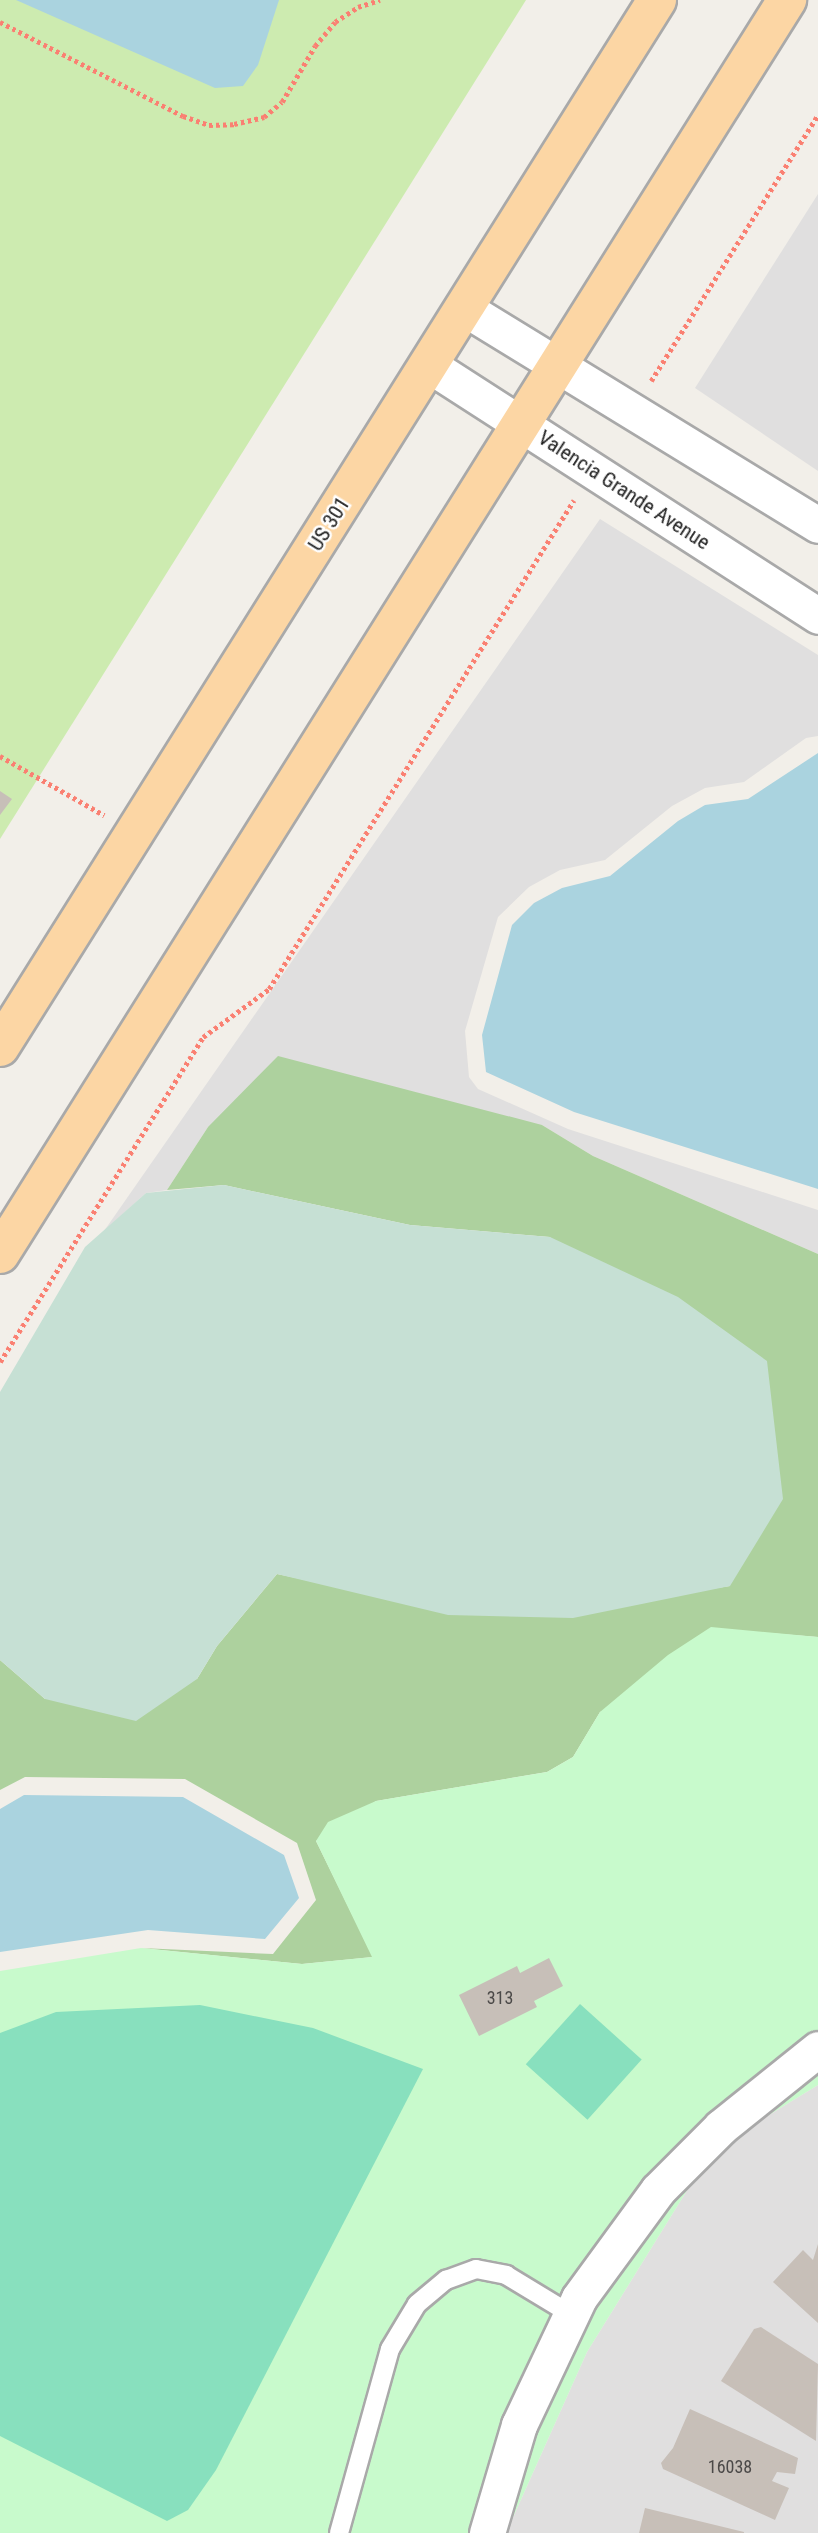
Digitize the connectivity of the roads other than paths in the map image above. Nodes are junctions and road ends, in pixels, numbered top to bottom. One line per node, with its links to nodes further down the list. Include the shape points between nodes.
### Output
1 (657, 0): 3 (main road, US 301 / US 301)
2 (787, 0): 5 (main road)
3 (464, 308): 4 (main road, US 301 / US 301); 5 (street)
4 (429, 365): 6 (street, Valencia Grande Avenue); 9 (main road, US 301 / US 301)
5 (557, 365): 6 (main road); 7 (street)
6 (519, 423): 8 (street, Valencia Grande Avenue); 10 (main road)
7 (818, 525)
8 (818, 616)
9 (0, 1047)
10 (0, 1254)
11 (818, 2049): 12 (street, via 721,2127 658,2190)
12 (572, 2315): 13 (lane, via 506,2275 476,2269 446,2280 417,2304 390,2349); 14 (street, via 519,2425)
13 (339, 2533)
14 (487, 2533)

